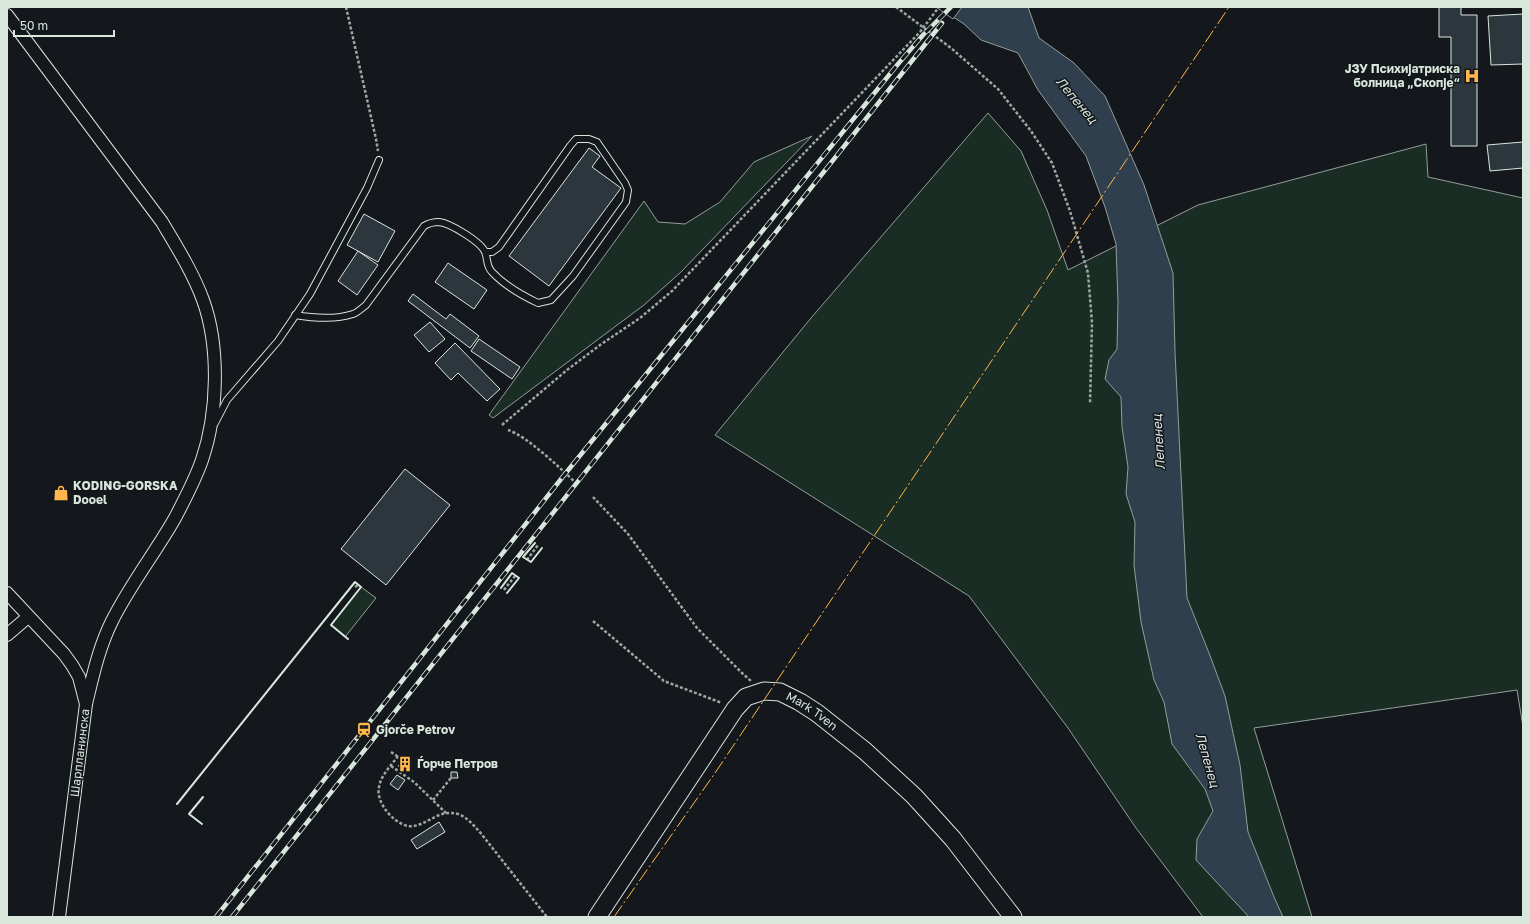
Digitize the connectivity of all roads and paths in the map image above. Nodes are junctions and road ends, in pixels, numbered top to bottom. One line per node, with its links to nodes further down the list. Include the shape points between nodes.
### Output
1 (346, 7): 5 (path)
2 (896, 7): 8 (path, via 951,48 998,89 1031,131 1052,164 1070,211 1088,273 1092,323)
3 (939, 7): 9 (path, bridge, via 920,32 672,291 640,318 600,344 567,370)
4 (7, 15): 11 (street, via 162,222 183,257 203,300 212,336 216,371)
5 (379, 160): 7 (lane, via 367,188 310,294)
6 (485, 252): 6 (lane, via 490,270 502,282 538,303 551,300 573,276 626,202 628,190 625,183 597,142 589,138 576,139 499,247 492,252); 7 (lane, via 479,244 449,225 431,223 424,226 366,305 353,314 316,318)
7 (295, 315): 11 (lane, via 278,341 227,400)
8 (1090, 404)
9 (502, 426)
10 (508, 430): 12 (path, via 533,446)
11 (208, 434): 25 (street, via 202,460 193,482 128,592 106,635)
12 (576, 484)
13 (593, 497): 24 (path, via 628,534 697,628)
14 (538, 545): 15 (path)
15 (527, 560)
16 (515, 576): 19 (path)
17 (358, 584): 18 (path)
18 (355, 587)
19 (504, 590)
20 (7, 593): 21 (street, Шарпланинска)
21 (28, 617): 23 (street); 25 (street, Шарпланинска, via 72,665 81,683)
22 (593, 621): 26 (path, via 664,681)
23 (7, 635)
24 (764, 691): 26 (street, Mark Tven, via 746,697); 37 (street, Mark Tven, via 780,692 800,702 876,761 914,796 953,838)
25 (86, 704): 34 (street, Шарпланинска)
26 (735, 709): 36 (street, Mark Tven)
27 (391, 752): 28 (path)
28 (398, 756): 29 (path); 30 (path)
29 (403, 760)
30 (391, 766): 32 (path, via 414,782); 33 (path, via 378,788 384,807 391,815 406,826 414,826)
31 (451, 778): 32 (path)
32 (433, 800): 33 (path)
33 (446, 813): 35 (path, via 458,814 476,827)
34 (59, 917)
35 (547, 917)
36 (597, 917)
37 (1013, 917)

